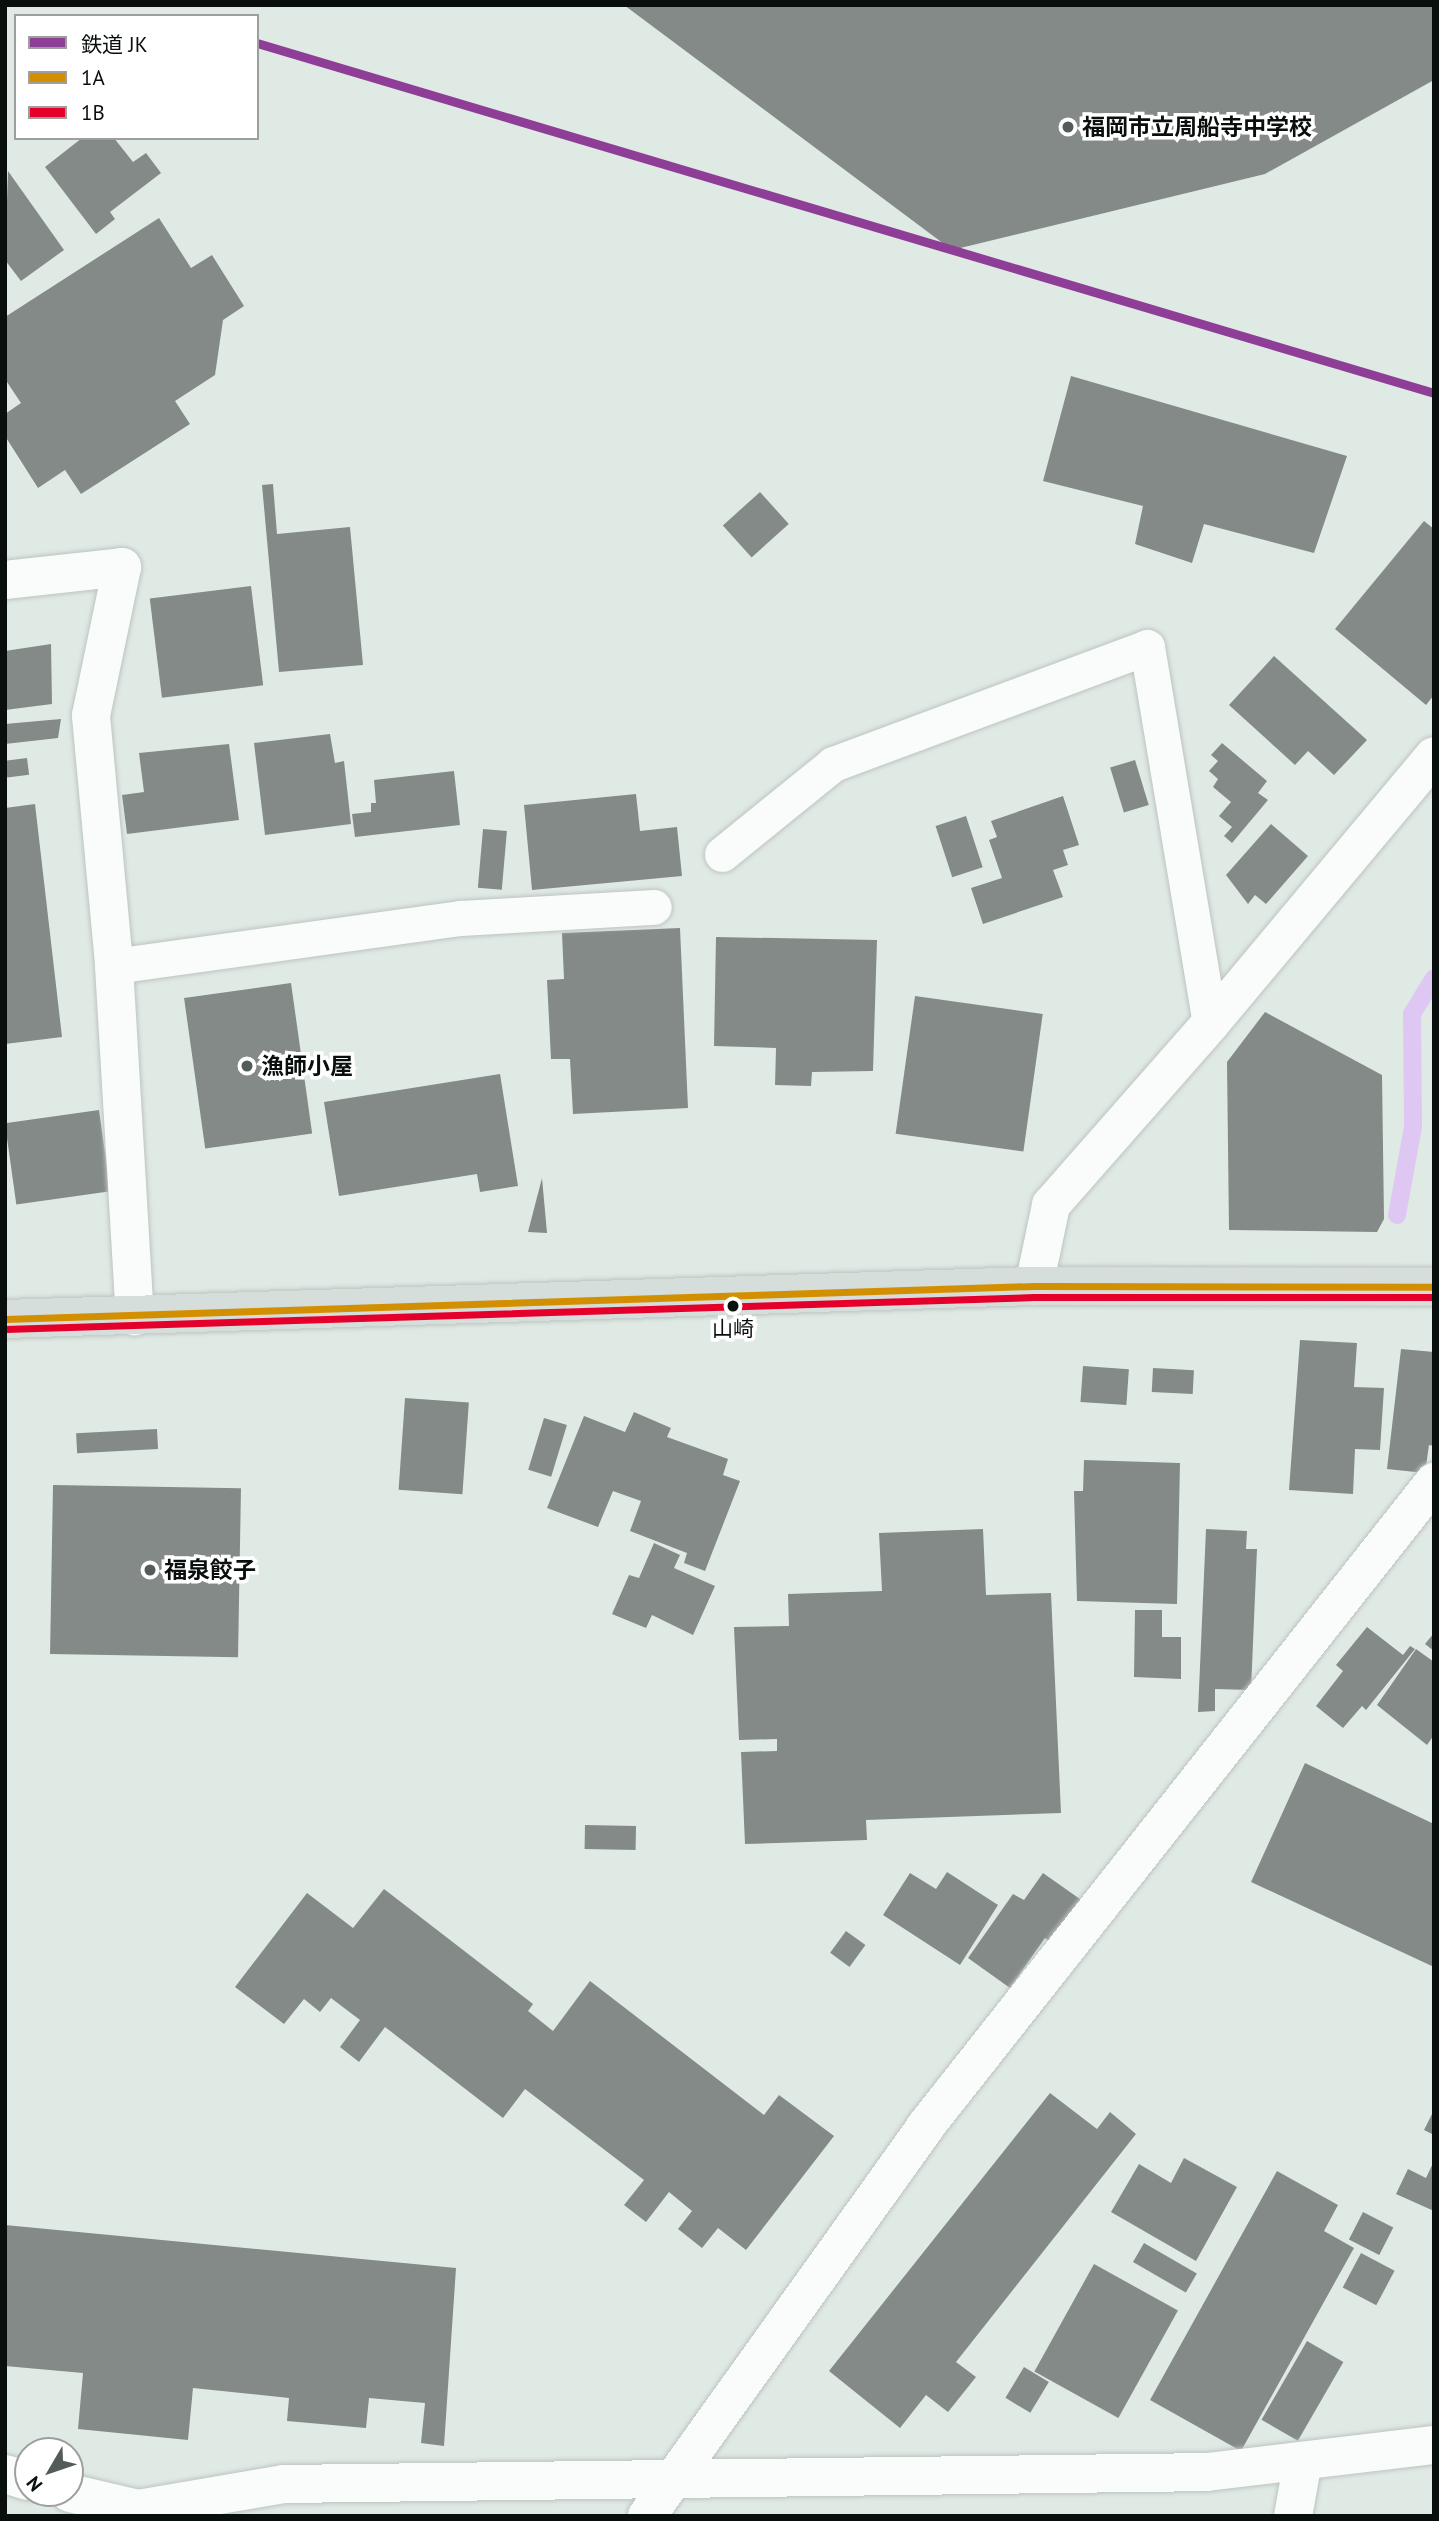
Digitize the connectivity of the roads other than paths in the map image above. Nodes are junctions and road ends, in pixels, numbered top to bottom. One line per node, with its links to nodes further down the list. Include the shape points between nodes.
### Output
1 (5, 580): 5 (street, via 122,567 91,716)
2 (1434, 756): 6 (street)
3 (722, 854): 6 (lane, via 833,764 1147,647)
4 (654, 907): 5 (lane, via 461,918)
5 (114, 966): 9 (street)
6 (1210, 1024): 7 (street, via 1051,1205)
7 (1034, 1286): 8 (highway); 9 (highway)
8 (1434, 1287)
9 (135, 1316): 10 (highway)
10 (5, 1319)
11 (1434, 1482): 14 (street, via 925,2127)
12 (1434, 2445): 13 (street)
13 (1303, 2461): 14 (street, via 1207,2472); 17 (street)
14 (676, 2480): 15 (street, via 284,2484 138,2509); 16 (street)
15 (84, 2496)
16 (647, 2516)
17 (1293, 2516)

